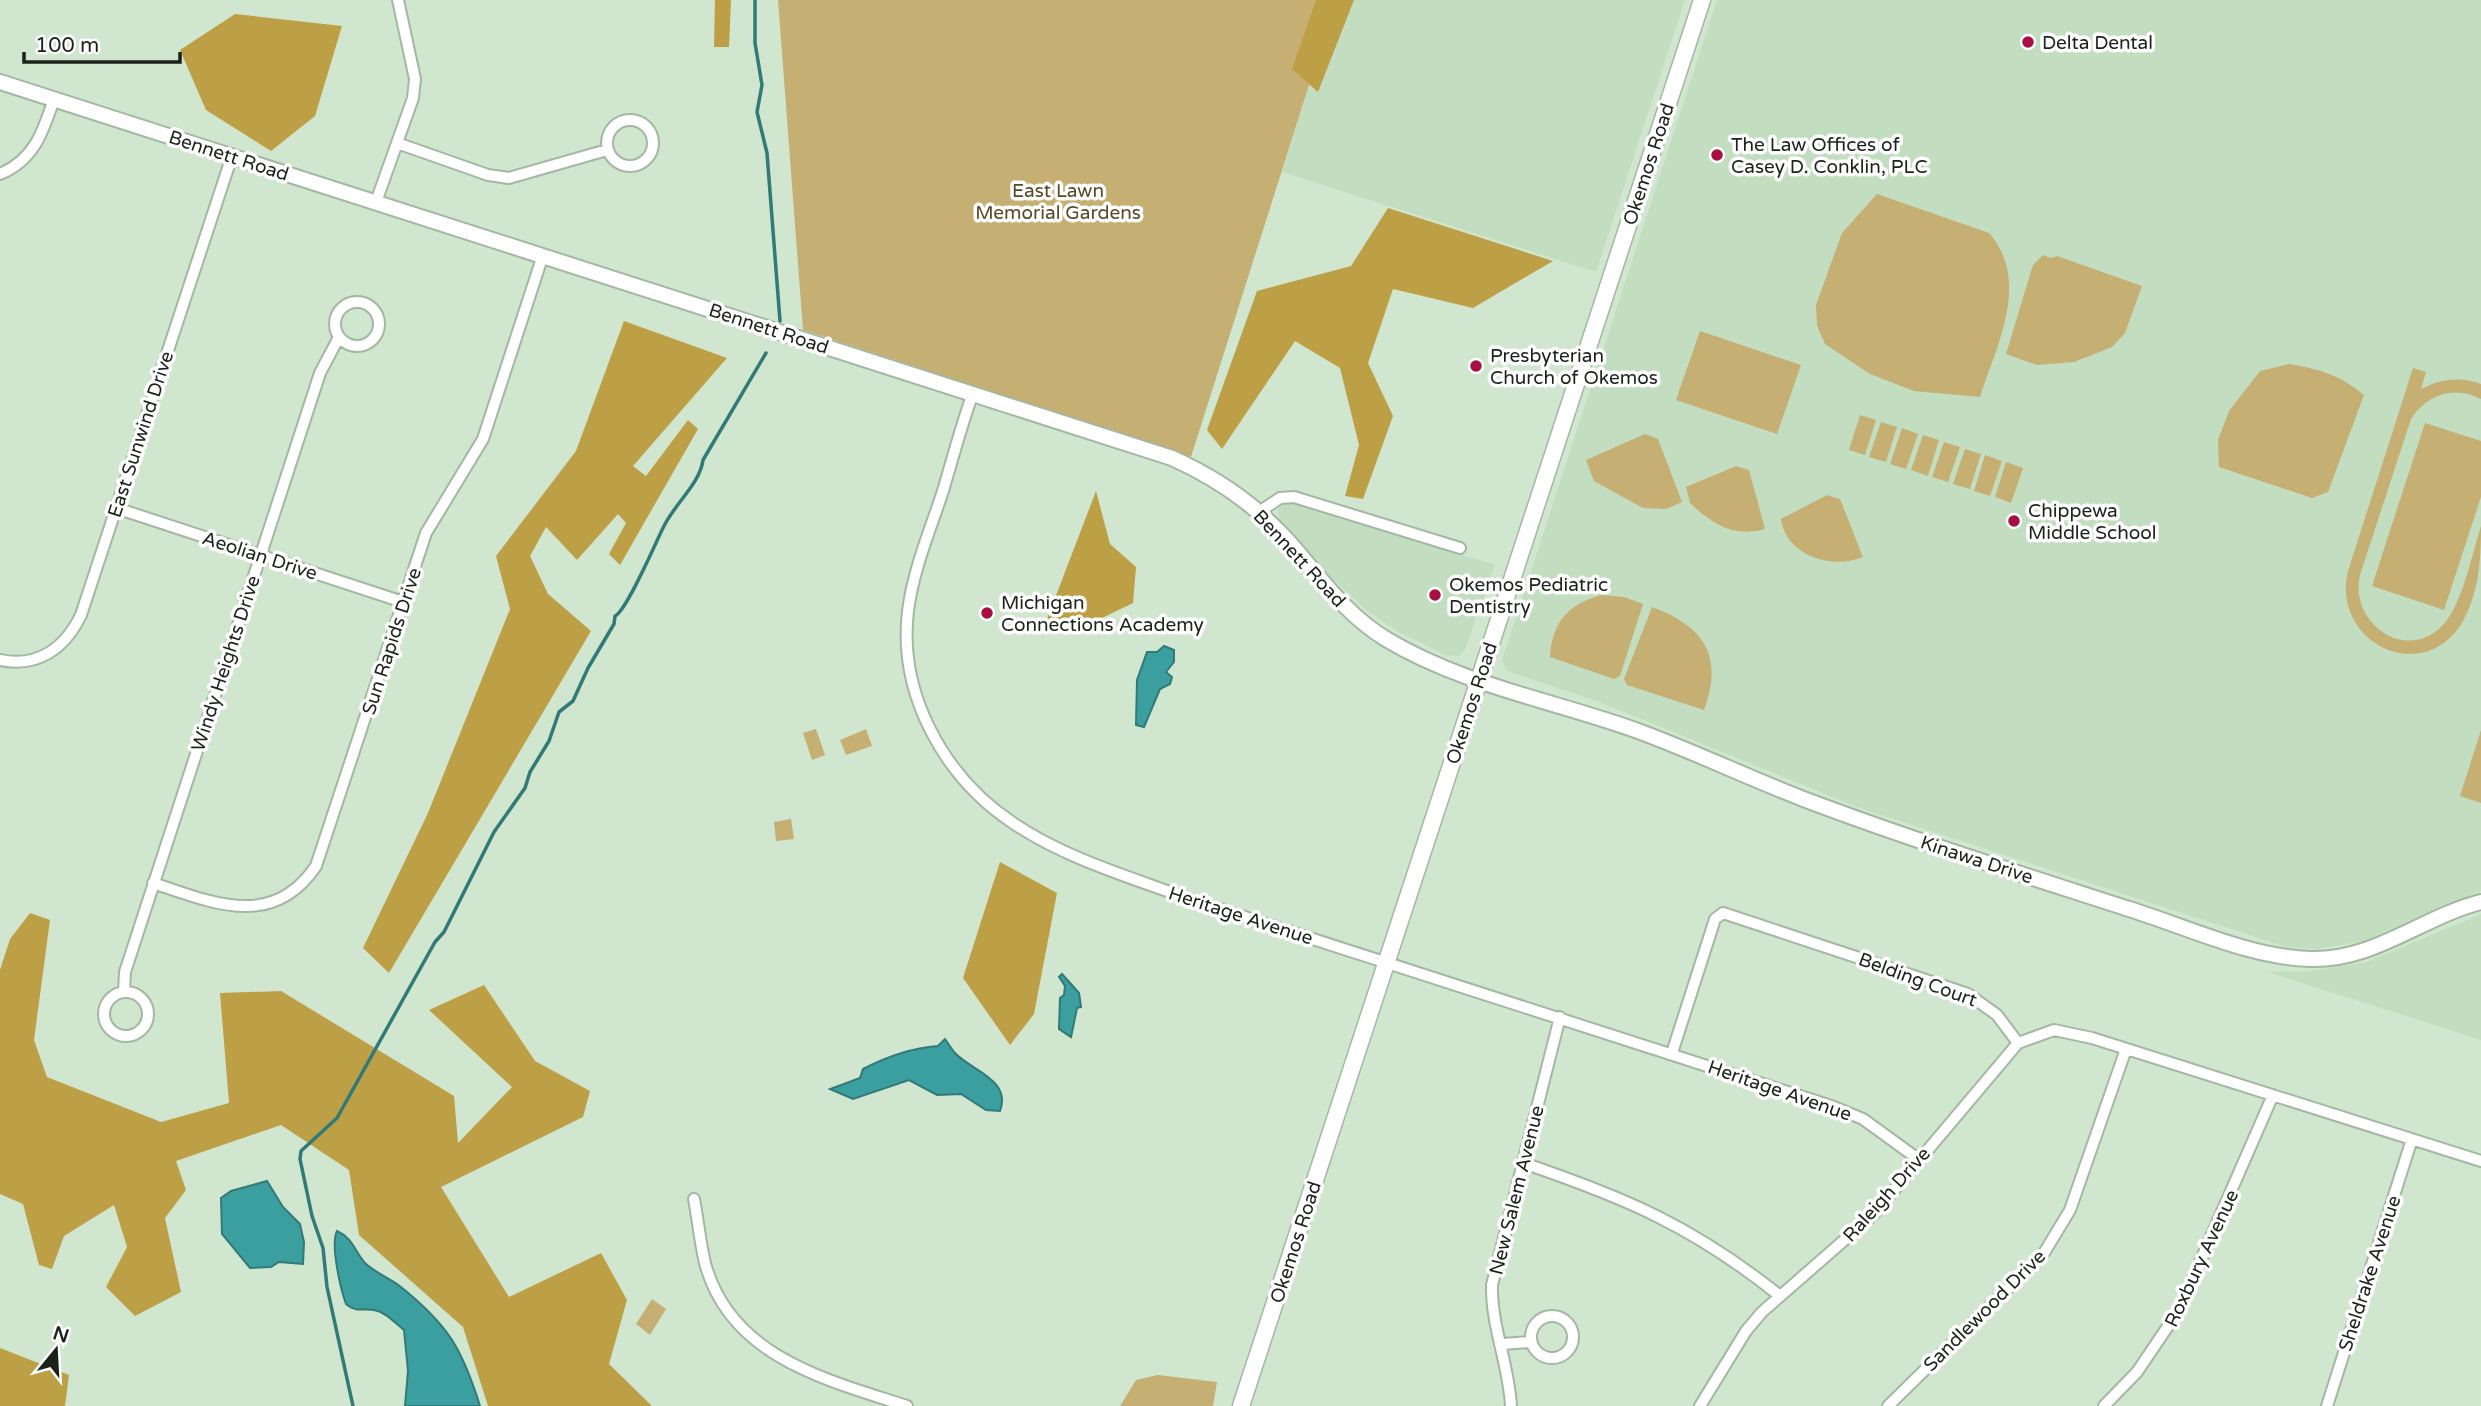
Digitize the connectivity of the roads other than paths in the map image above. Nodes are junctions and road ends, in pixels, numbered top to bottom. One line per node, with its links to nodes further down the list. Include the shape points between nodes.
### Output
1 (398, 0): 5 (street, via 415,79)
2 (1702, 0): 19 (main road, Okemos Road)
3 (0, 82): 4 (street, Bennett Road)
4 (54, 99): 7 (street, Bennett Road); 8 (street, via 34,149)
5 (397, 143): 6 (street, via 509,178); 9 (street)
6 (607, 149): 6 (street, via 615,162 636,166 649,156 653,141 639,122 624,121 608,135)
7 (232, 156): 9 (street, Bennett Road); 13 (street, East Sunwind Drive)
8 (0, 174)
9 (376, 202): 10 (street, Bennett Road)
10 (543, 255): 12 (street, Bennett Road); 17 (street, Sun Rapids Drive, via 483,439 434,516)
11 (339, 337): 11 (street, Windy Heights Drive, via 354,346 370,342 379,327 375,311 360,302 344,306 335,321); 16 (street, Windy Heights Drive, via 320,373)
12 (973, 393): 14 (street, Bennett Road, via 1172,458 1218,482); 22 (street, Heritage Avenue, via 908,609 905,645 913,689 940,748 983,800 1048,842 1192,900)
13 (116, 508): 16 (street, Aeolian Drive); 18 (street, East Sunwind Drive, via 81,615 68,638 39,658)
14 (1259, 512): 15 (street, via 1280,498 1294,497); 19 (street, Bennett Road, via 1338,601 1372,629 1416,654)
15 (1460, 548)
16 (261, 555): 17 (street, Aeolian Drive); 20 (street, Windy Heights Drive)
17 (403, 602): 20 (street, Sun Rapids Drive, via 323,848 304,882 279,900 247,908)
18 (0, 660)
19 (1479, 679): 21 (street, Kinawa Drive, via 1642,733 1920,840 2272,955 2317,959 2359,952); 22 (main road, Okemos Road)
20 (153, 883): 23 (street, Windy Heights Drive, via 124,972)
21 (2481, 902)
22 (1388, 962): 24 (street, Heritage Avenue); 38 (main road, Okemos Road)
23 (124, 992): 23 (street, Windy Heights Drive, via 110,1000 105,1016 113,1031 128,1035 143,1028 148,1012 140,997)
24 (1560, 1017): 27 (street, Heritage Avenue); 32 (street, New Salem Avenue)
25 (2018, 1043): 26 (street, via 2040,1033 2068,1031); 27 (street, Belding Court, via 1997,1015 1968,994 1723,913 1715,919); 30 (street, Raleigh Drive)
26 (2126, 1049): 28 (street); 41 (street, Sandlewood Drive, via 2070,1210 2044,1253)
27 (1672, 1052): 30 (street, Heritage Avenue, via 1864,1119)
28 (2273, 1095): 29 (street); 42 (street, Roxbury Avenue, via 2179,1310 2137,1372)
29 (2412, 1139): 31 (street); 43 (street, Sheldrake Avenue)
30 (1918, 1159): 34 (street, Raleigh Drive, via 1873,1215)
31 (2481, 1161)
32 (1523, 1163): 34 (street, via 1647,1209 1695,1235); 36 (street, New Salem Avenue, via 1492,1285 1493,1312)
33 (694, 1199): 37 (street, via 705,1264 715,1287 758,1346 790,1364)
34 (1780, 1296): 40 (street, Raleigh Drive, via 1746,1331)
35 (1531, 1342): 35 (street, via 1541,1355 1557,1358 1570,1348 1573,1332 1563,1319 1547,1317 1534,1326); 36 (street)
36 (1502, 1344): 39 (street, New Salem Avenue)
37 (907, 1406)
38 (1241, 1406)
39 (1511, 1406)
40 (1700, 1406)
41 (1888, 1406)
42 (2104, 1406)
43 (2326, 1406)

